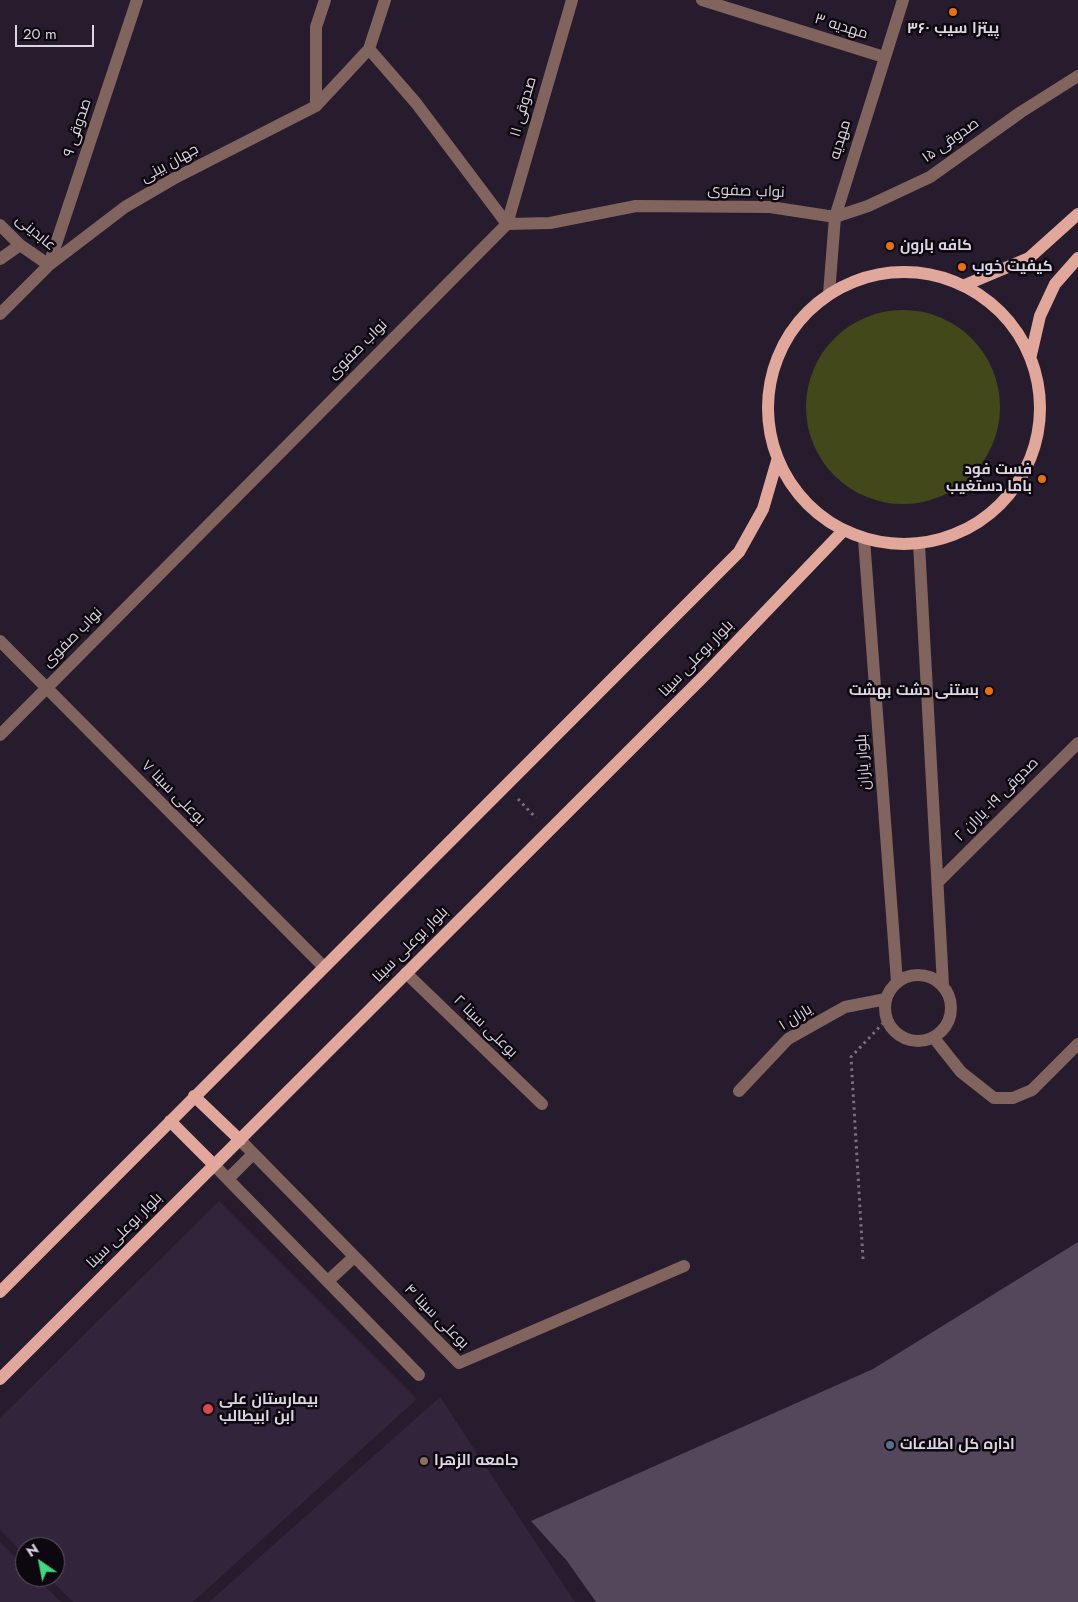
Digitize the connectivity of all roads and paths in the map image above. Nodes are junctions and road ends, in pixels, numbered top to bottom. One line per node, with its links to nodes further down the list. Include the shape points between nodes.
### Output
1 (137, 0): 18 (street, صدوقی ۹)
2 (325, 0): 10 (street, via 316,27)
3 (385, 0): 7 (street, جهان بینی)
4 (572, 0): 13 (street, صدوقی ۱۱)
5 (702, 0): 8 (street, مهدیه ۳)
6 (903, 0): 8 (street, مهدیه)
7 (369, 49): 10 (street, جهان بینی); 13 (street, via 416,103)
8 (884, 57): 12 (street, مهدیه)
9 (1078, 76): 12 (street, صدوقی ۱۵, via 930,177 868,206)
10 (316, 106): 18 (street, جهان بینی, via 125,207)
11 (1078, 214): 19 (main road, via 1028,258)
12 (835, 217): 13 (street, نواب صفوی, via 770,207 636,206 550,223); 20 (street, مهدیه)
13 (506, 224): 28 (street, نواب صفوی)
14 (0, 225): 15 (street, عابدینی)
15 (20, 245): 17 (street); 18 (street, عابدینی)
16 (1078, 258): 22 (main road, via 1055,284 1040,316)
17 (0, 259)
18 (49, 265): 21 (street, جهان بینی)
19 (966, 285): 20 (main road, via 920,272 873,275); 22 (main road, via 992,303 1015,327)
20 (829, 294): 23 (main road, via 794,326 773,368 767,415)
21 (0, 314)
22 (1031, 355): 26 (main road, via 1041,396 1038,438 1022,477 995,510 960,533)
23 (777, 461): 24 (main road, via 793,489 815,513); 31 (main road, via 763,509 739,552)
24 (843, 531): 25 (main road); 32 (main road, بلوار بوعلی سینا)
25 (864, 539): 26 (main road, via 891,545); 36 (street, بلوار یاران)
26 (919, 544): 33 (street)
27 (0, 642): 28 (street, بوعلی سینا ۷)
28 (46, 688): 29 (street, نواب صفوی); 34 (street, بوعلی سینا ۷)
29 (0, 735)
30 (1078, 743): 33 (street, صدوقی ۱۹- یاران ۲)
31 (505, 786): 32 (path); 34 (main road)
32 (549, 831): 35 (main road, بلوار بوعلی سینا)
33 (939, 881): 37 (street)
34 (324, 967): 43 (main road)
35 (406, 973): 44 (street, بوعلی سینا ۲); 46 (main road, بلوار بوعلی سینا)
36 (898, 982): 37 (street, via 908,976 921,975); 38 (street)
37 (943, 985): 40 (street, via 949,994 952,1014 942,1032)
38 (886, 999): 39 (street); 42 (street, یاران ۱, via 845,1007 788,1039)
39 (886, 1020): 40 (street, via 891,1029 906,1040 915,1042); 51 (path, via 851,1057)
40 (934, 1038): 41 (street, via 961,1072 994,1098 1013,1098 1032,1090)
41 (1078, 1044)
42 (739, 1091)
43 (194, 1096): 45 (main road); 46 (main road)
44 (542, 1104)
45 (170, 1121): 48 (main road); 54 (main road)
46 (240, 1140): 47 (street, بوعلی سینا ۴); 48 (main road, بلوار بوعلی سینا)
47 (254, 1154): 49 (street); 50 (street, بوعلی سینا ۴)
48 (214, 1165): 49 (street); 56 (main road, بلوار بوعلی سینا)
49 (228, 1179): 53 (street)
50 (354, 1257): 52 (street, بوعلی سینا ۴, via 460,1363); 53 (street)
51 (863, 1259)
52 (684, 1266)
53 (328, 1281): 55 (street)
54 (0, 1292)
55 (419, 1375)
56 (0, 1379)

